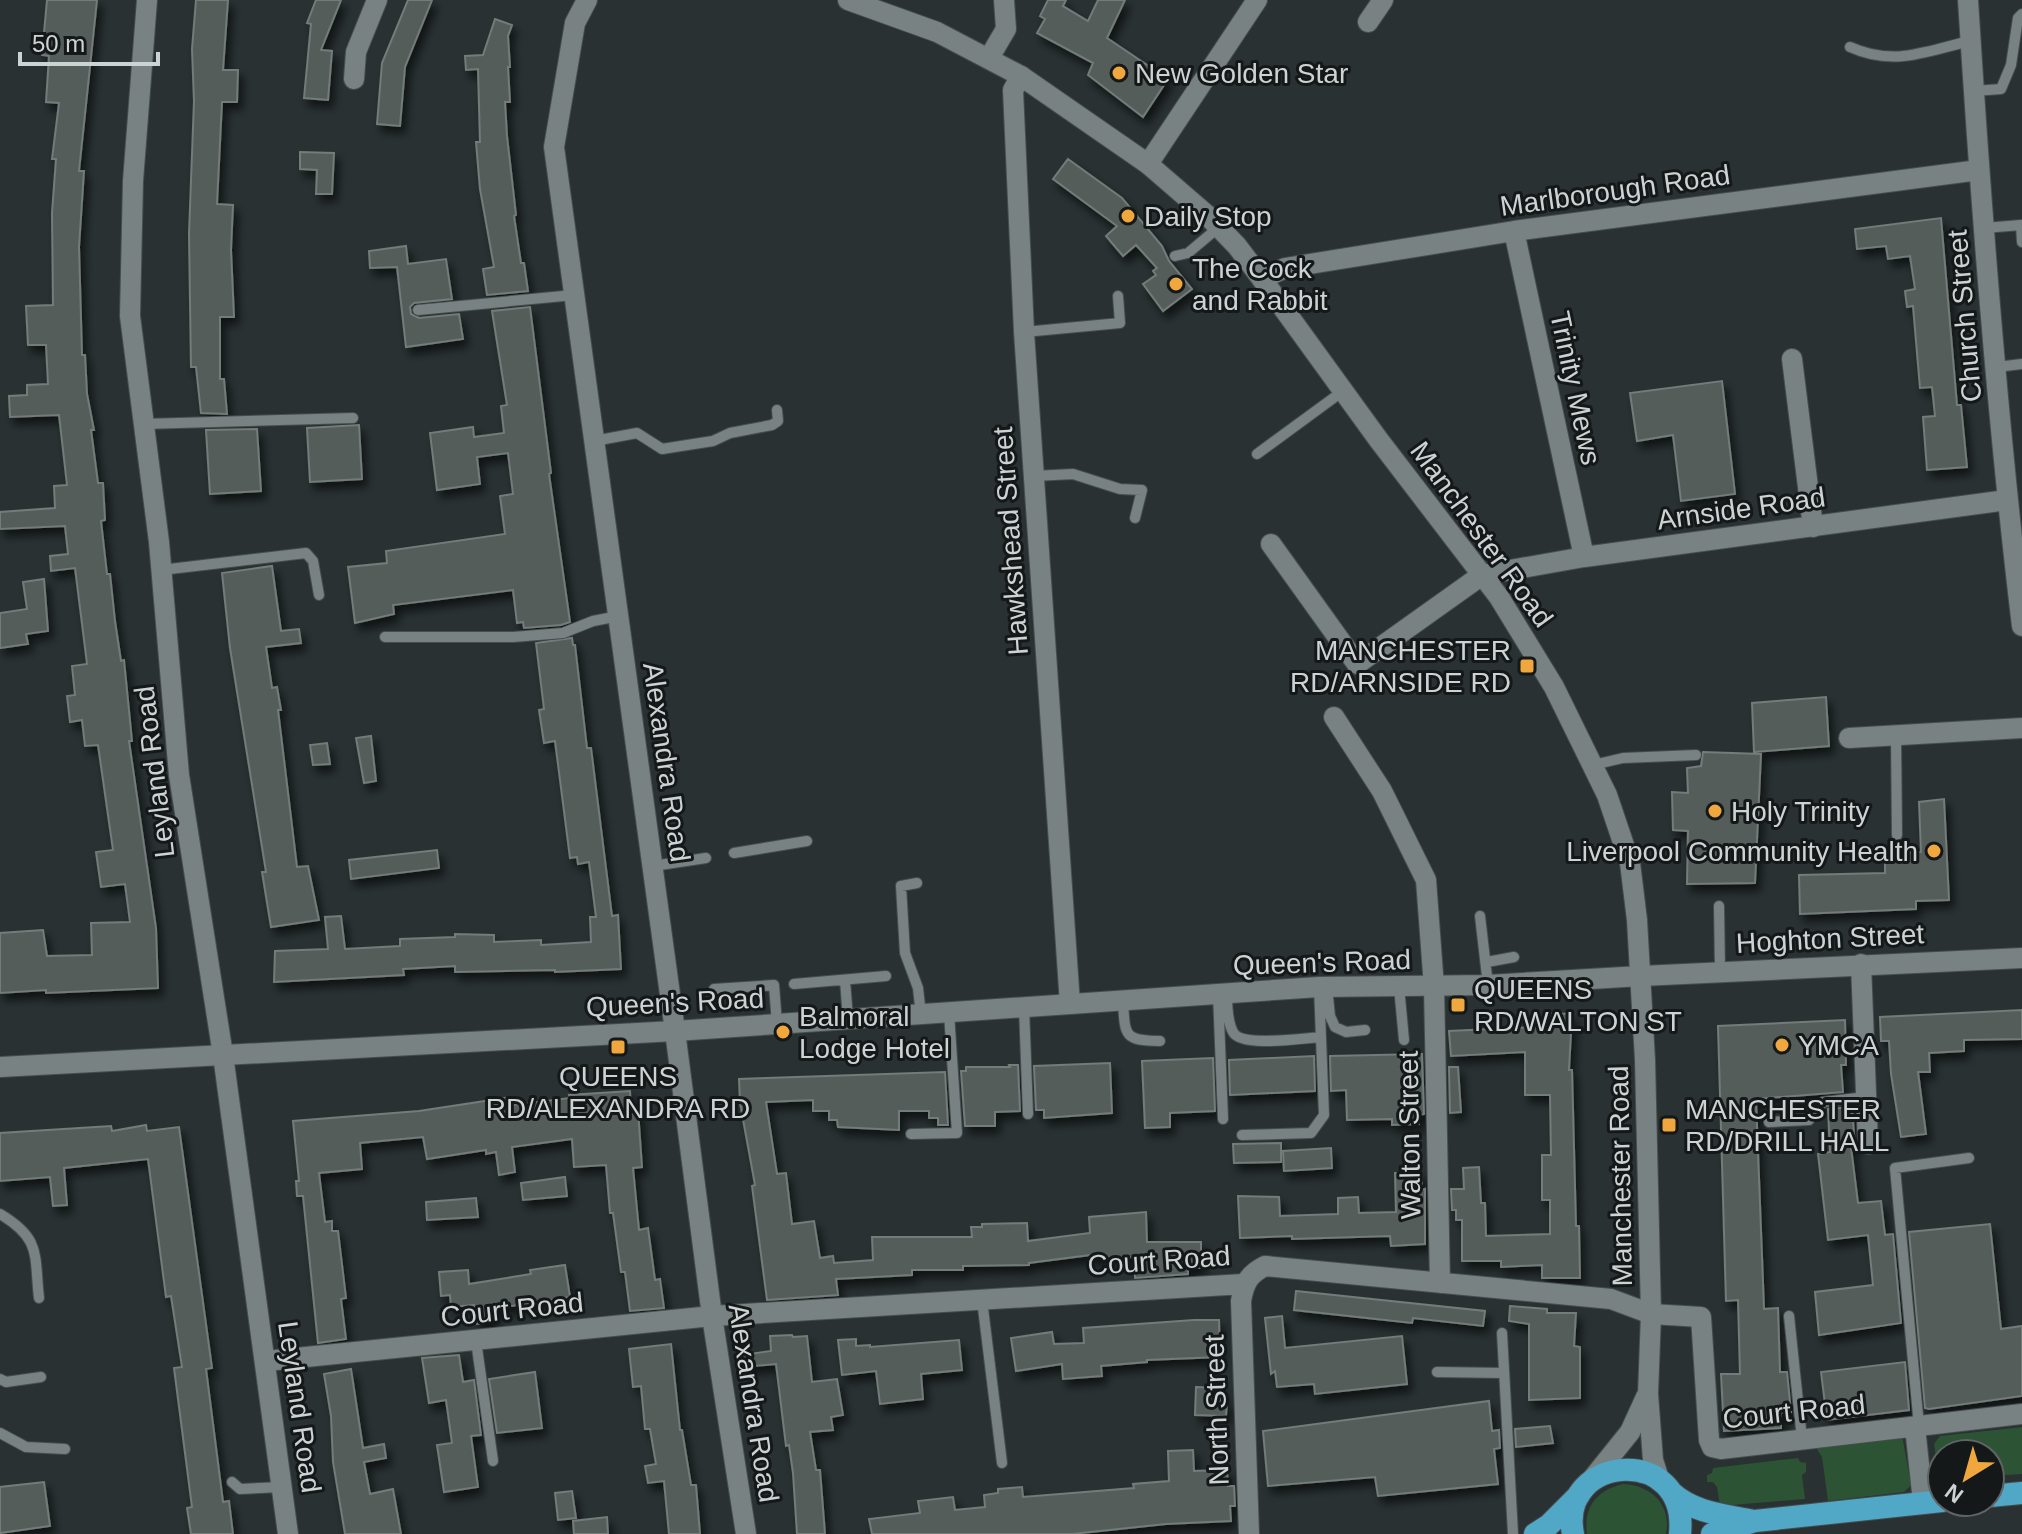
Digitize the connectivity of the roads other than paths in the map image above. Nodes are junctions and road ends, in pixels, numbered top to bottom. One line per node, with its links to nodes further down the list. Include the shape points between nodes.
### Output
1 (147, 0): 35 (street, Leyland Road, via 133,181 130,316)
2 (377, 0): 15 (street, via 356,52)
3 (587, 0): 25 (street, Alexandra Road, via 575,23 554,147)
4 (848, 0): 13 (street, Manchester Road, via 937,32)
5 (1004, 0): 13 (street, via 1006,29)
6 (1257, 0): 17 (street)
7 (1383, 0): 10 (street)
8 (1968, 0): 11 (street, Church Street)
9 (2022, 14): 16 (lane, via 2001,89)
10 (1368, 22)
11 (1970, 41): 12 (lane, via 1898,58 1870,56); 16 (street, Church Street)
12 (1850, 47)
13 (989, 58): 14 (street, Manchester Road)
14 (1021, 76): 17 (street, Manchester Road); 28 (street, Hawkshead Street, via 1013,90)
15 (354, 79)
16 (1974, 91): 18 (street, Church Street)
17 (1148, 164): 19 (street, Manchester Road)
18 (1979, 170): 20 (street, Church Street); 21 (street, Marlborough Road)
19 (1219, 227): 23 (lane, via 1188,253); 24 (street, Manchester Road)
20 (1984, 228): 22 (lane, via 2021,225); 31 (street, Church Street)
21 (1514, 231): 24 (street, Marlborough Road, via 1285,268); 43 (street, Trinity Mews)
22 (2022, 242)
23 (1175, 256)
24 (1262, 279): 32 (street, Manchester Road)
25 (574, 295): 27 (lane); 36 (street, Alexandra Road)
26 (1118, 296): 28 (lane, via 1120,323)
27 (418, 310)
28 (1024, 332): 38 (street, Hawkshead Street)
29 (1792, 359): 41 (street)
30 (2022, 364): 31 (lane)
31 (1997, 367): 39 (street, Church Street)
32 (1343, 391): 37 (lane); 45 (street, Manchester Road)
33 (777, 410): 36 (lane, via 778,421 772,425 684,446 662,449 637,433)
34 (353, 418): 35 (lane)
35 (144, 424): 44 (street, Leyland Road)
36 (594, 441): 47 (street, Alexandra Road)
37 (1257, 454)
38 (1034, 476): 40 (lane, via 1073,474 1142,490); 80 (street, Hawkshead Street)
39 (2007, 500): 41 (street, Arnside Road); 48 (street, Church Street)
40 (1135, 518)
41 (1813, 527): 43 (street, Arnside Road)
42 (1271, 544): 45 (street, via 1357,664)
43 (1584, 557): 45 (street, Arnside Road)
44 (161, 570): 46 (lane, via 306,553 313,561); 91 (street, Leyland Road, via 179,775)
45 (1482, 575): 55 (street, Manchester Road, via 1554,687)
46 (319, 595)
47 (619, 616): 49 (lane, via 563,633); 60 (street, Alexandra Road)
48 (2022, 626)
49 (385, 637)
50 (1334, 717): 76 (street, Walton Street, via 1382,791 1426,880)
51 (2022, 728): 52 (street)
52 (1896, 736): 53 (street); 56 (lane)
53 (1849, 738)
54 (1696, 755): 55 (lane, via 1623,758)
55 (1593, 765): 70 (street, Manchester Road, via 1630,863)
56 (1897, 835)
57 (807, 841): 58 (lane)
58 (734, 853)
59 (706, 858): 60 (lane)
60 (653, 866): 87 (street, Alexandra Road)
61 (917, 883): 83 (lane, via 901,886 905,953)
62 (1719, 906): 68 (lane)
63 (1480, 916): 66 (lane)
64 (1514, 957): 66 (lane)
65 (2022, 958): 67 (street, Hoghton Street)
66 (1487, 962): 73 (lane)
67 (1861, 964): 68 (street, Hoghton Street); 93 (street)
68 (1720, 972): 70 (street, Hoghton Street)
69 (886, 976): 71 (lane)
70 (1641, 976): 73 (street, Queen's Road); 106 (street, Manchester Road)
71 (845, 980): 72 (lane); 84 (lane)
72 (794, 984)
73 (1488, 985): 76 (street, Queen's Road)
74 (1323, 987): 75 (street, Queen's Road); 78 (street, Queen's Road); 86 (lane, via 1335,1027); 88 (lane)
75 (1399, 987): 76 (street, Queen's Road); 89 (lane)
76 (1434, 987): 102 (street, Walton Street)
77 (714, 989): 85 (lane, via 774,985)
78 (1222, 994): 79 (street, Queen's Road); 88 (lane, via 1232,1032 1244,1041); 95 (lane)
79 (1123, 1000): 80 (street, Queen's Road); 90 (lane, via 1128,1037)
80 (1070, 1004): 81 (street, Queen's Road)
81 (1024, 1007): 82 (street, Queen's Road); 94 (lane)
82 (949, 1013): 83 (street, Queen's Road); 97 (lane, via 957,1133)
83 (921, 1015): 84 (street, Queen's Road)
84 (848, 1019): 85 (street, Queen's Road)
85 (777, 1024): 87 (street, Queen's Road)
86 (1365, 1030)
87 (675, 1031): 91 (street, Queen's Road); 107 (street, Alexandra Road)
88 (1321, 1037): 98 (lane, via 1324,1115 1319,1124 1311,1133)
89 (1404, 1040)
90 (1160, 1041)
91 (223, 1055): 92 (street, Queen's Road); 111 (street, Leyland Road)
92 (0, 1067)
93 (1866, 1097): 96 (lane, via 1823,1102 1809,1120); 99 (street)
94 (1028, 1114)
95 (1223, 1119)
96 (1769, 1122)
97 (911, 1134)
98 (1242, 1135)
99 (1868, 1144)
100 (1969, 1158): 118 (lane, via 1895,1168)
101 (0, 1214): 104 (lane, via 32,1240)
102 (1440, 1283): 103 (street, Court Road, via 1265,1266); 106 (street, Court Road, via 1611,1299)
103 (1244, 1284): 105 (street, Court Road); 133 (street, North Street)
104 (39, 1298)
105 (982, 1300): 107 (street, Court Road); 123 (lane)
106 (1651, 1314): 116 (street, Manchester Road); 120 (street, Court Road, via 1701,1317 1712,1447)
107 (712, 1316): 110 (street, Court Road); 132 (street, Alexandra Road)
108 (1789, 1316): 120 (lane)
109 (1502, 1333): 113 (lane)
110 (476, 1341): 111 (street, Court Road); 122 (lane)
111 (266, 1361): 127 (street, Leyland Road)
112 (1437, 1372): 113 (lane)
113 (1504, 1373): 134 (lane)
114 (41, 1377): 115 (lane)
115 (0, 1379)
116 (1648, 1394): 126 (street, Manchester Road, via 1653,1460); 128 (street, Manchester Road, via 1630,1432)
117 (2022, 1414): 118 (street, Court Road)
118 (1917, 1426): 120 (street, Court Road); 124 (street)
119 (0, 1433): 121 (lane, via 26,1447)
120 (1802, 1439)
121 (65, 1449)
122 (493, 1461)
123 (1002, 1463)
124 (1926, 1471)
125 (232, 1482): 127 (lane, via 240,1489)
126 (1666, 1486): 128 (highway, via 1645,1471 1621,1469 1598,1477); 130 (highway, via 1681,1501 1700,1509); 137 (highway, via 1679,1507)
127 (282, 1487): 131 (street, Leyland Road)
128 (1583, 1490): 135 (highway); 136 (highway, via 1573,1511)
129 (1926, 1502): 130 (highway)
130 (1755, 1521): 138 (highway)
131 (288, 1534)
132 (746, 1534)
133 (1249, 1534)
134 (1513, 1534)
135 (1535, 1534)
136 (1573, 1534)
137 (1680, 1534)
138 (1712, 1534)

